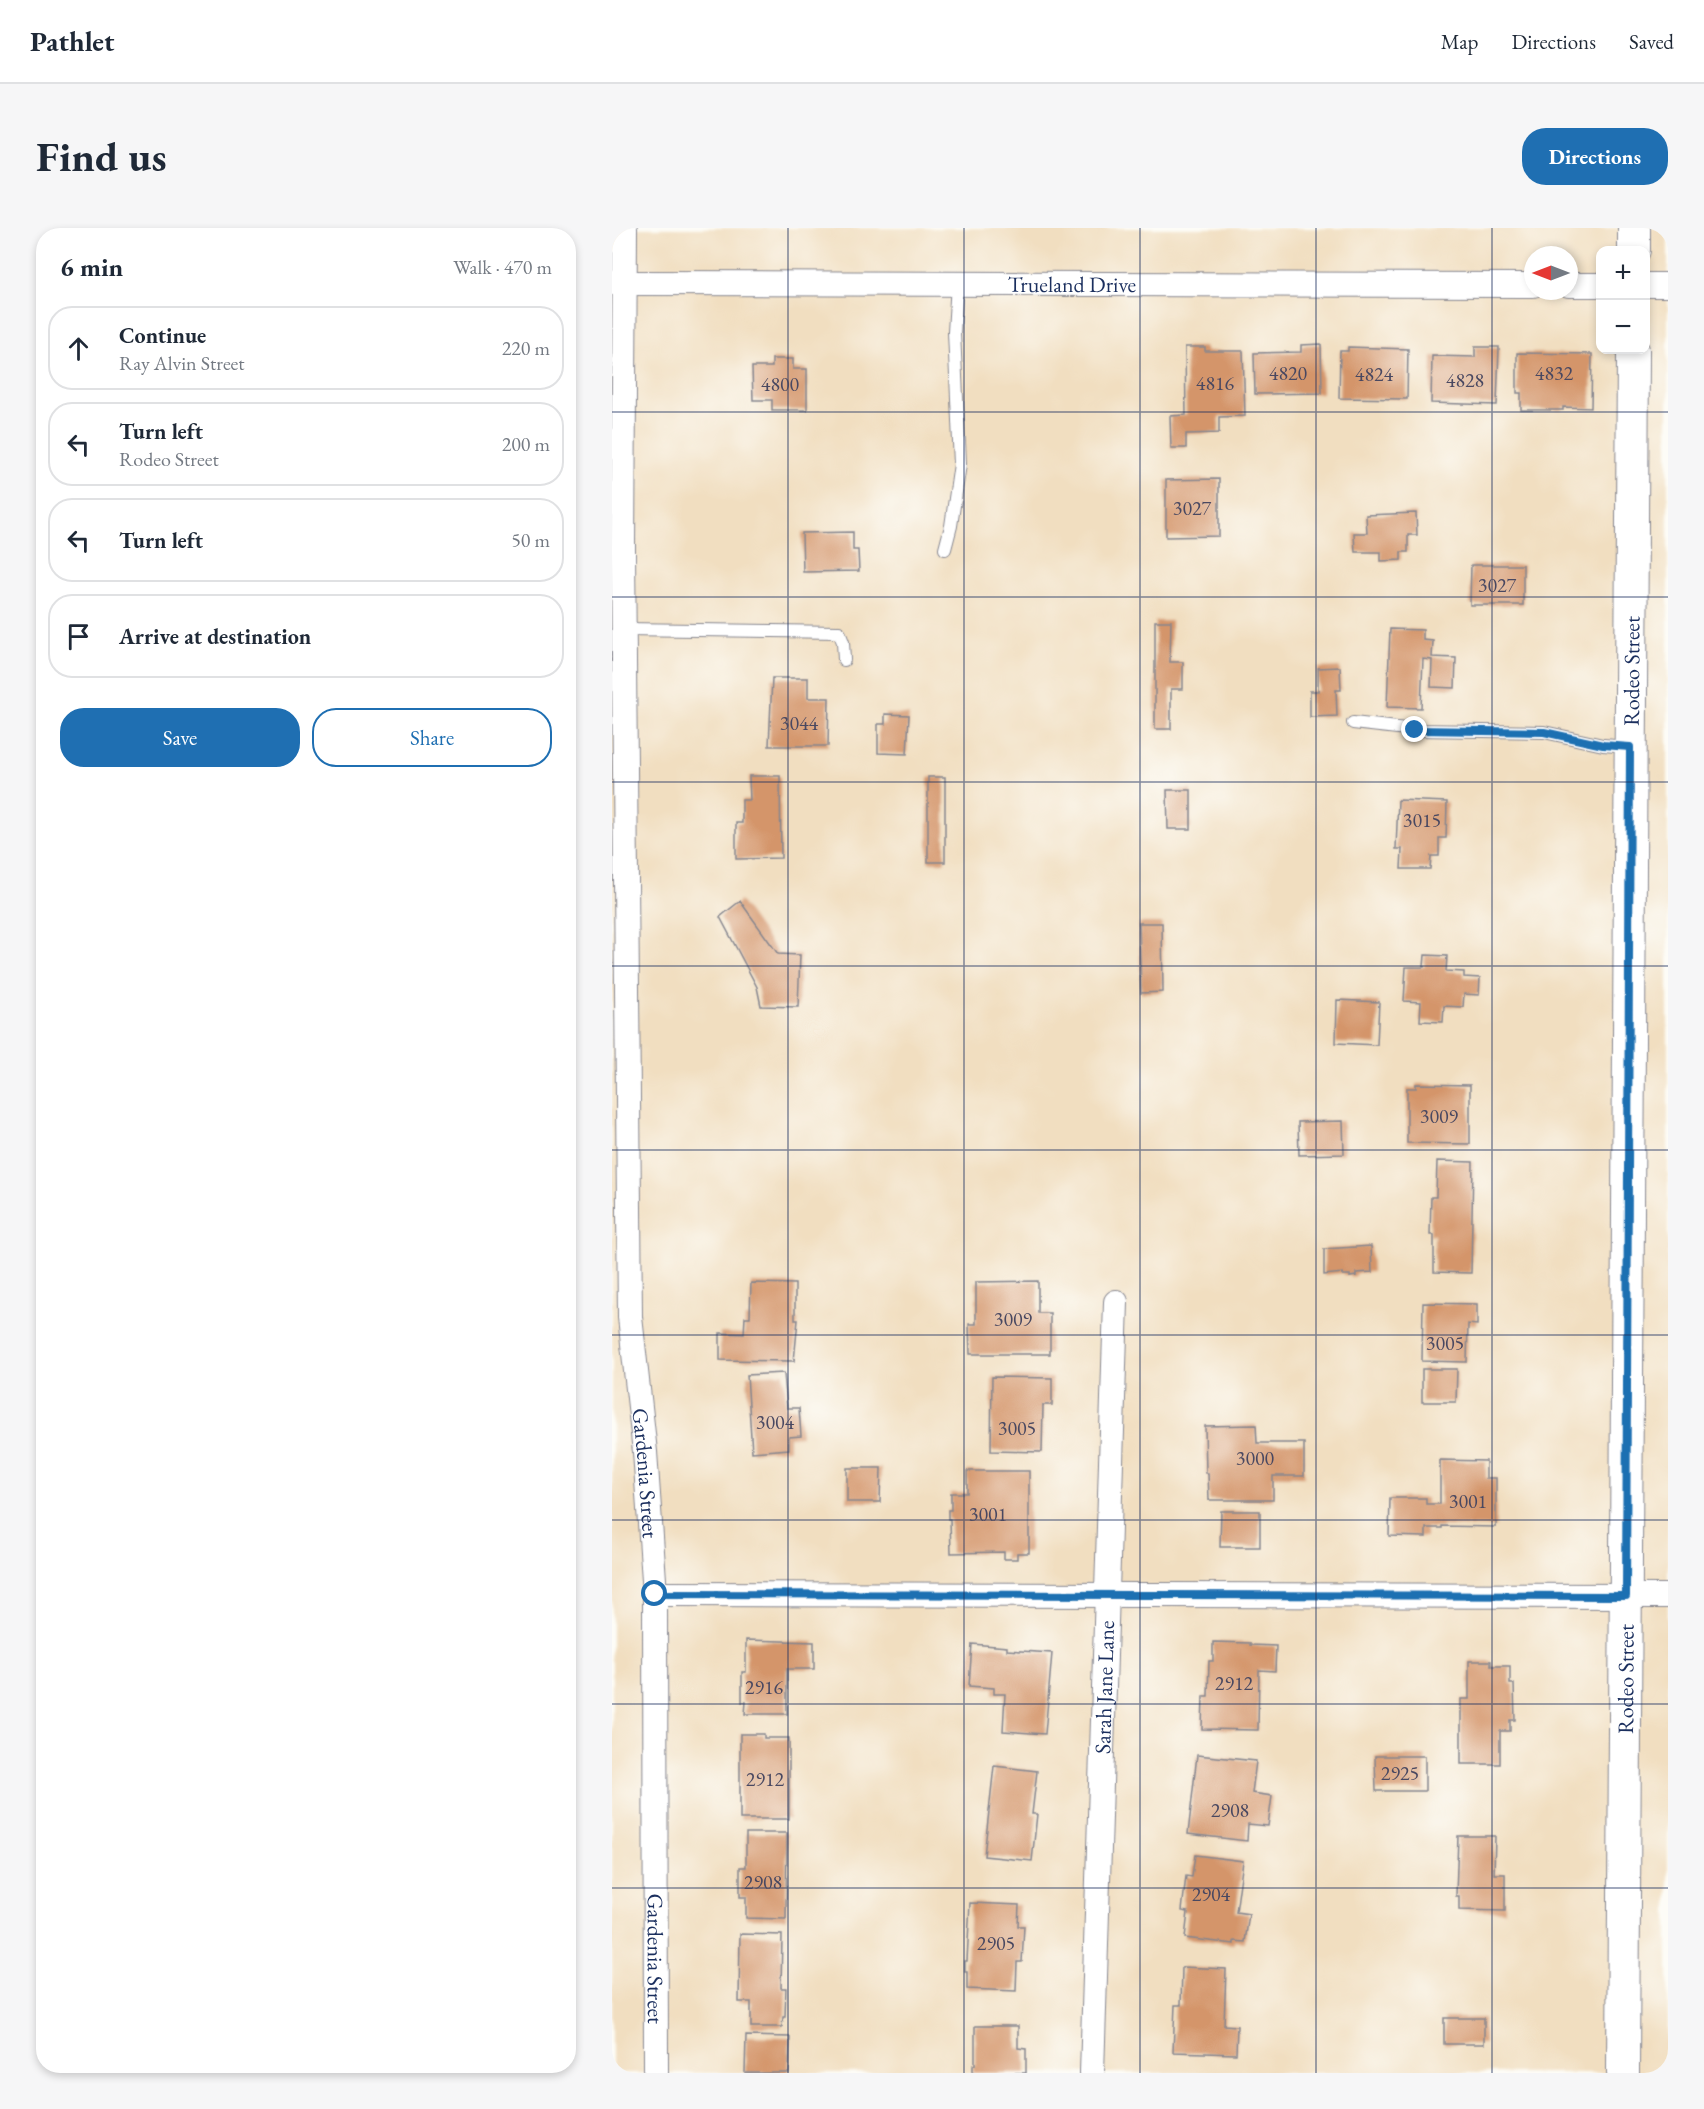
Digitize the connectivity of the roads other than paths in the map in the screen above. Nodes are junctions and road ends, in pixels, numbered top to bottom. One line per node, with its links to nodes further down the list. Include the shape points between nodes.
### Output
1 (625, 228): 4 (street, Gardenia Street)
2 (1634, 228): 3 (street)
3 (1634, 246)
4 (618, 283): 5 (street, Trueland Drive); 13 (street, Gardenia Street)
5 (957, 284): 6 (street, Trueland Drive); 12 (lane, via 954,332 960,464)
6 (1524, 285)
7 (1578, 285): 8 (street)
8 (1596, 285)
9 (1650, 285): 10 (street)
10 (1668, 285)
11 (1633, 354): 16 (street, Rodeo Street)
12 (945, 549)
13 (624, 628): 14 (lane, via 839,632); 18 (street, Gardenia Street, via 630,1317)
14 (844, 660)
15 (1353, 723): 16 (lane, via 1415,730 1544,732)
16 (1630, 747): 20 (street, Rodeo Street)
17 (1116, 1302): 19 (street, Sarah Jane Lane)
18 (655, 1594): 19 (street); 22 (street, Gardenia Street)
19 (1107, 1594): 20 (street); 23 (street, Sarah Jane Lane)
20 (1626, 1596): 21 (street); 24 (street, Rodeo Street)
21 (1668, 1596)
22 (656, 2073)
23 (1092, 2073)
24 (1623, 2073)

